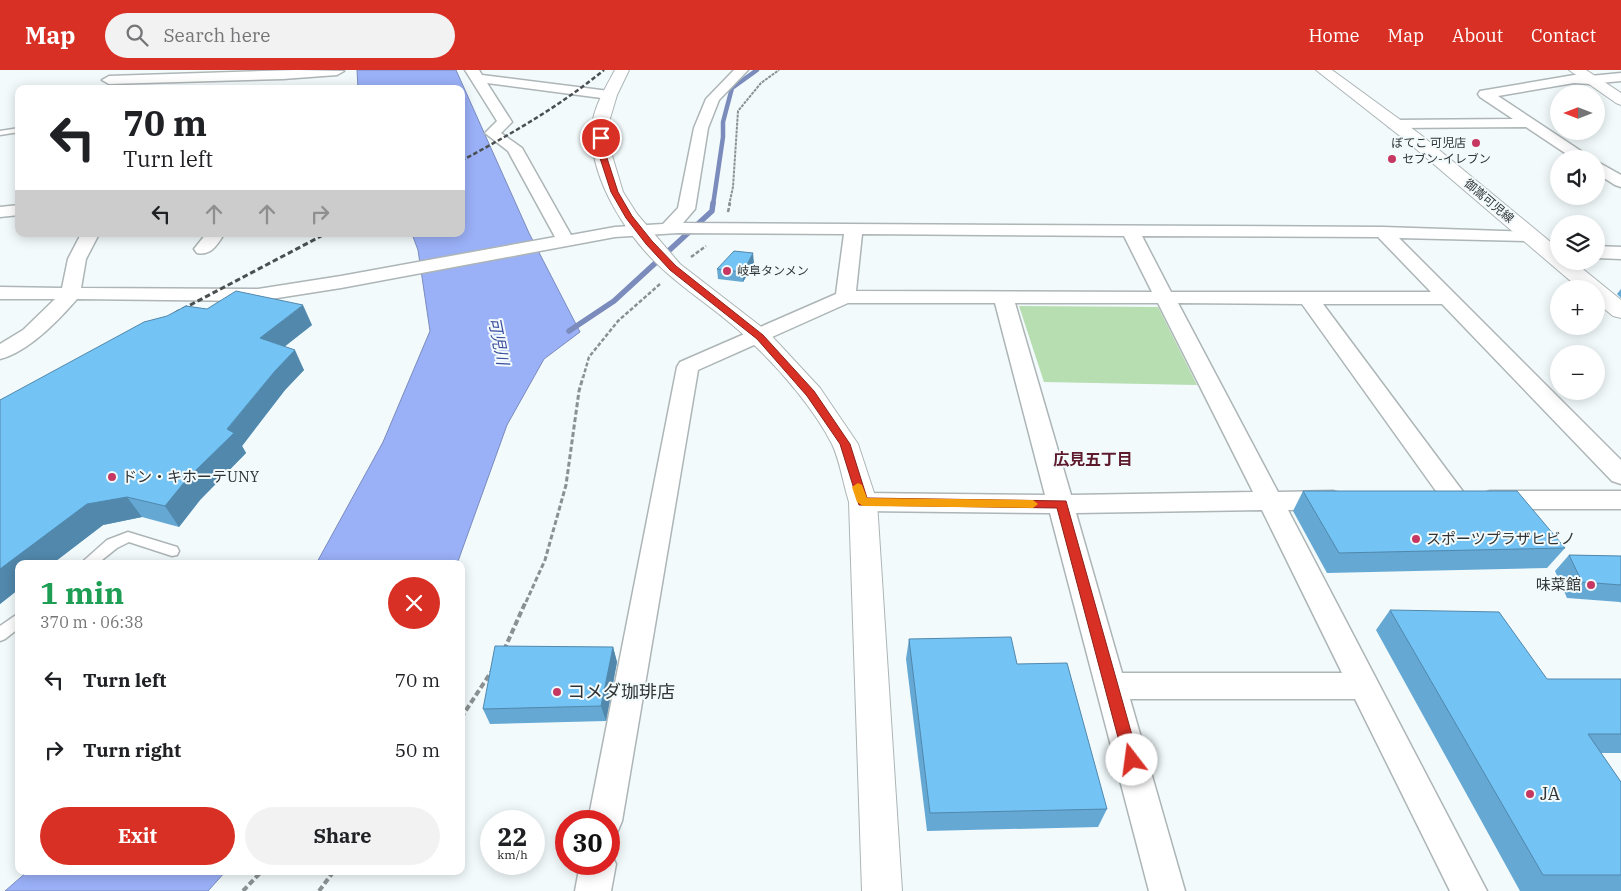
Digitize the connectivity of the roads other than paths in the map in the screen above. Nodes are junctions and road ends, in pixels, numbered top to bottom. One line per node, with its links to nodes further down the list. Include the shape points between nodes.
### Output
1 (622, 70): 11 (street)
2 (741, 70): 22 (street, via 713,99 701,128 686,208)
3 (1322, 70): 14 (street, 御嵩可児線)
4 (1576, 70): 10 (street)
5 (337, 71): 6 (street)
6 (284, 73): 9 (street)
7 (476, 73): 11 (street); 29 (street, via 505,122 492,133 514,148)
8 (1621, 76): 10 (street)
9 (112, 79)
10 (1590, 80): 12 (street); 13 (street, via 1574,79 1485,94)
11 (609, 95): 24 (street, via 600,125 602,152 614,192)
12 (1621, 100)
13 (1530, 123): 14 (street); 17 (street)
14 (1394, 124): 30 (street, 御嵩可児線)
15 (15, 130): 16 (lane)
16 (0, 132)
17 (1571, 150)
18 (1605, 172): 19 (street)
19 (1621, 182)
20 (15, 210): 21 (street)
21 (0, 212)
22 (673, 229): 23 (street); 24 (street)
23 (854, 229): 25 (street); 38 (street)
24 (640, 231): 29 (street); 45 (street, via 668,262)
25 (1130, 231): 26 (street); 42 (street)
26 (1382, 232): 30 (street); 39 (street)
27 (88, 237): 37 (street, via 77,259)
28 (213, 237): 31 (street)
29 (559, 242): 37 (street, via 258,295)
30 (1544, 244)
31 (203, 249)
32 (1605, 252): 33 (street)
33 (1621, 253)
34 (1570, 270): 35 (street, 御嵩可児線)
35 (1583, 280)
36 (0, 293): 37 (street)
37 (70, 294): 46 (street, via 30,334)
38 (845, 297): 41 (street); 45 (street)
39 (1447, 298): 43 (street); 47 (street)
40 (1605, 298): 44 (street, 御嵩可児線)
41 (1004, 299): 42 (street); 54 (street)
42 (1164, 299): 43 (street); 50 (street)
43 (1309, 299): 49 (street)
44 (1621, 311)
45 (760, 337): 53 (street, via 811,393 845,444); 61 (street, via 688,367)
46 (0, 353)
47 (1621, 474)
48 (1426, 499): 49 (street)
49 (1455, 499): 52 (street)
50 (1270, 500): 51 (street); 54 (street); 60 (street)
51 (1358, 500)
52 (1621, 500)
53 (863, 502): 54 (street); 64 (street)
54 (1062, 504): 59 (street)
55 (172, 551): 56 (lane, via 128,537 112,544)
56 (93, 560)
57 (15, 622): 58 (lane)
58 (0, 635)
59 (1111, 686): 60 (street); 65 (street)
60 (1364, 686): 66 (street)
61 (607, 810)
62 (596, 875): 63 (street)
63 (593, 891)
64 (882, 891)
65 (1167, 891)
66 (1468, 891)

